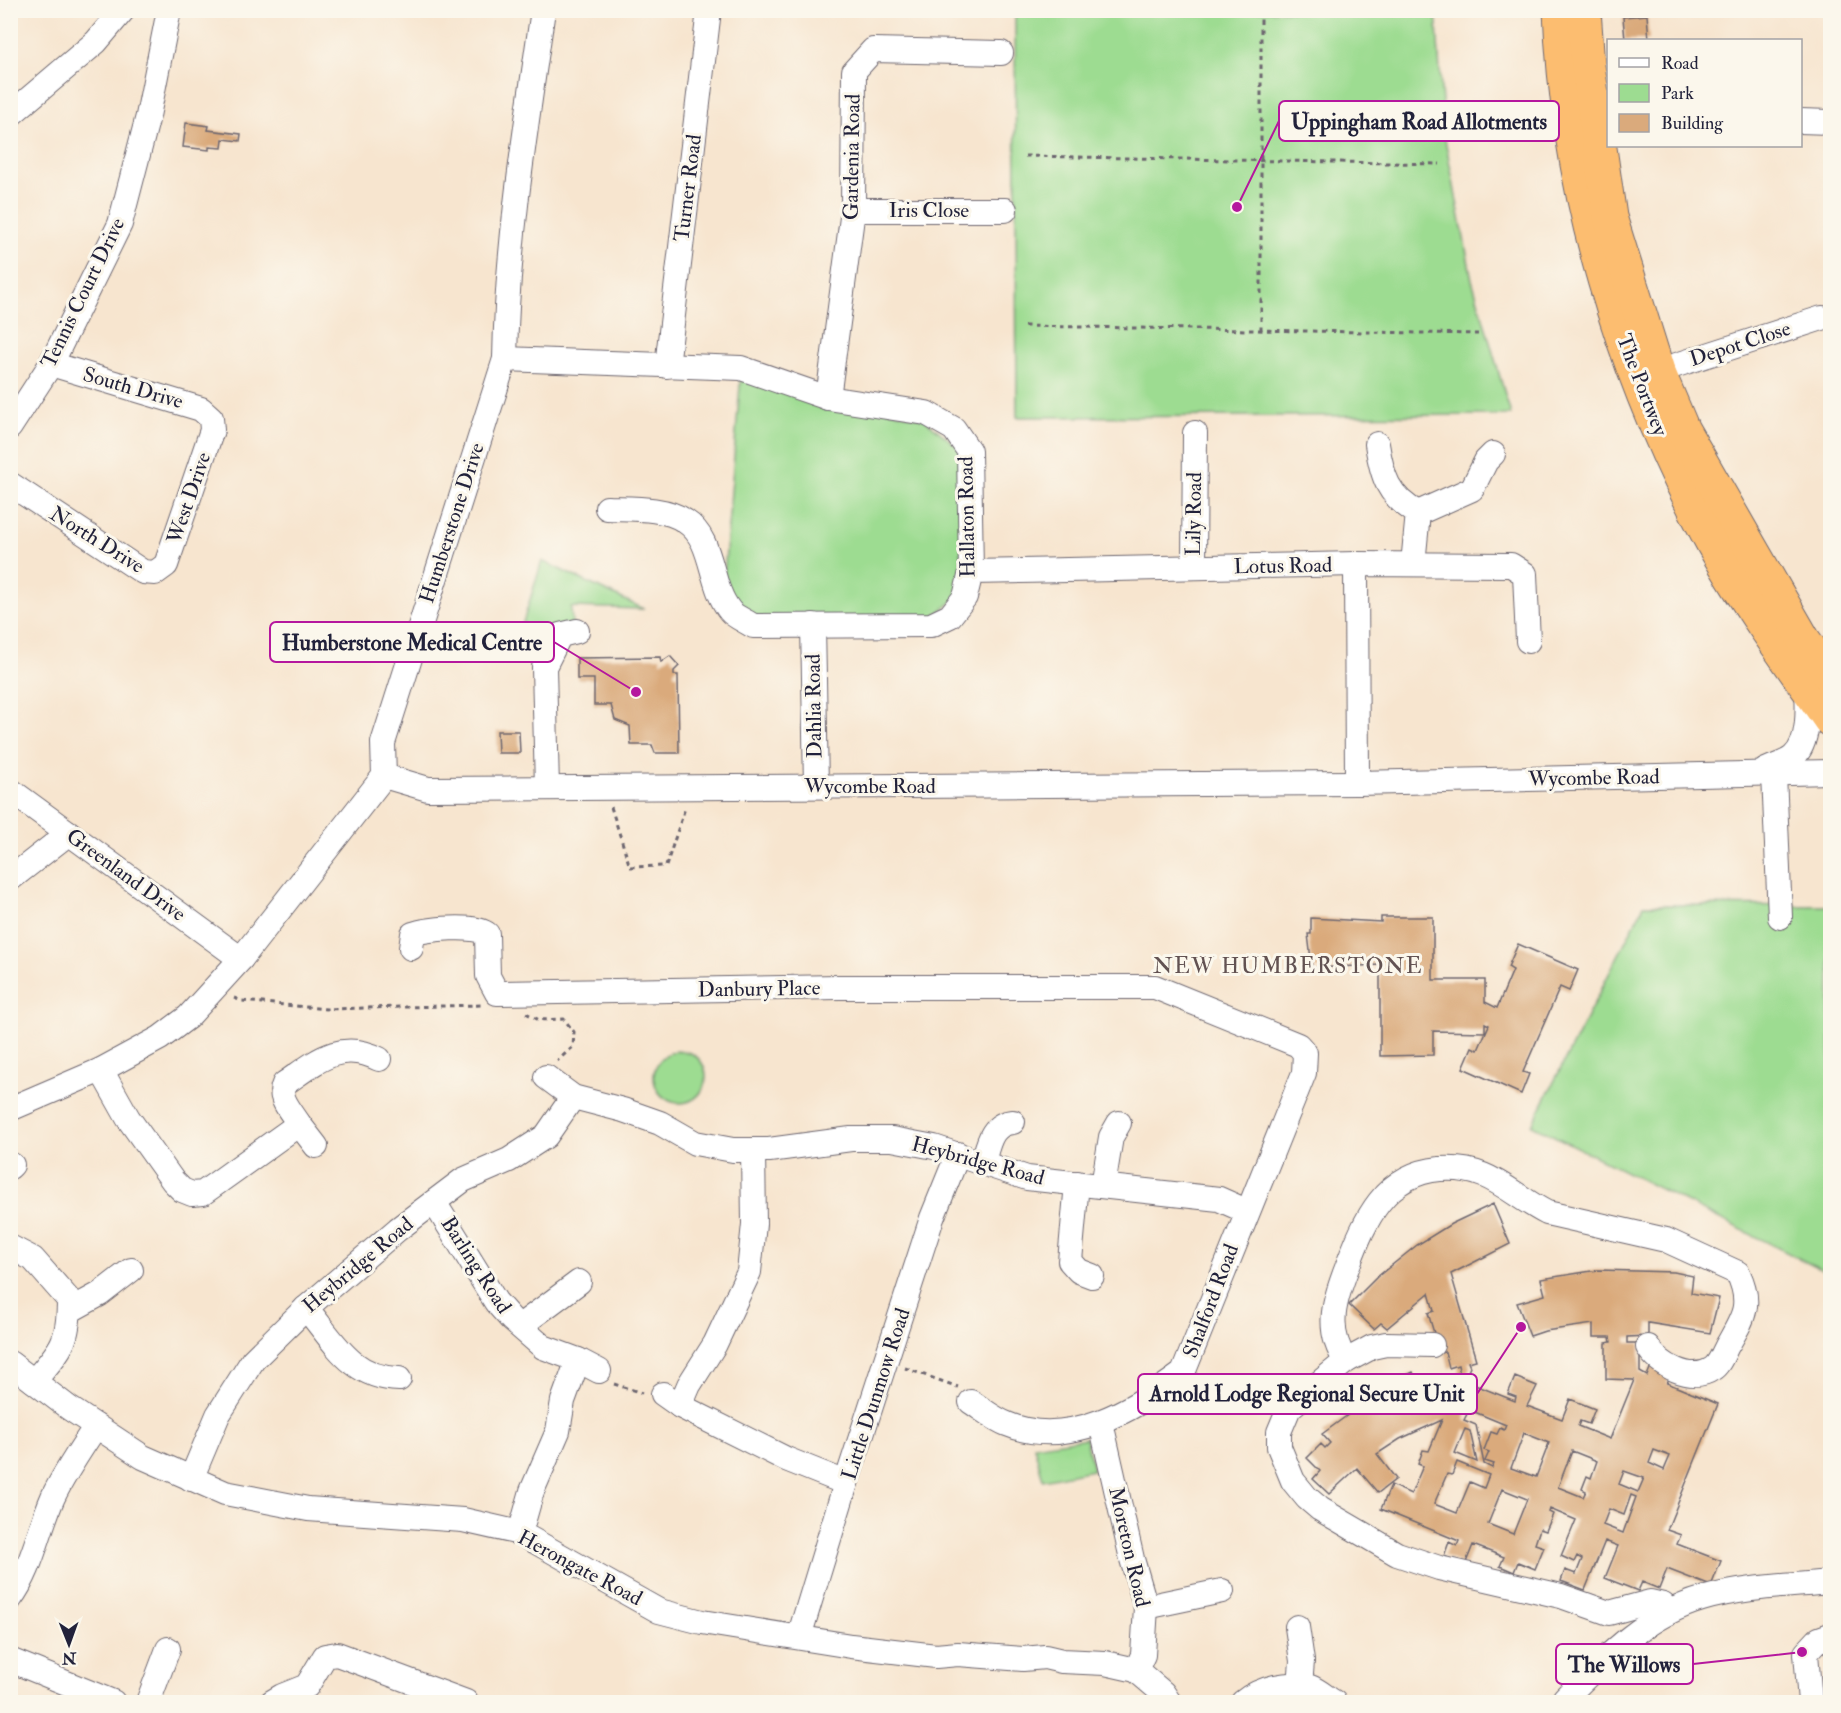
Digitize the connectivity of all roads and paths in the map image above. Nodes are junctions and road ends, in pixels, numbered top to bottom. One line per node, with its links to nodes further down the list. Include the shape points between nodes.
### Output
1 (123, 10): 9 (street, via 96,42)
2 (169, 10): 23 (street, Tennis Court Drive, via 120,224)
3 (543, 10): 22 (street, Humberstone Drive, via 507,303)
4 (709, 10): 24 (street, Turner Road)
5 (1262, 10): 14 (path)
6 (1560, 10): 10 (highway, The Portwey, via 1563,68)
7 (1584, 10): 10 (highway, The Portwey)
8 (1001, 52): 16 (street, Gardenia Road, via 873,50 854,71)
9 (10, 115)
10 (1591, 118): 25 (highway, The Portwey, via 1610,217); 36 (highway, The Portwey, via 1587,221 1636,379)
11 (1802, 121): 12 (street)
12 (1830, 122)
13 (1025, 156): 14 (path)
14 (1263, 161): 15 (path); 20 (path)
15 (1440, 164)
16 (854, 210): 17 (street, Iris Close); 26 (street, Gardenia Road)
17 (1005, 210)
18 (1822, 318): 25 (street, Depot Close)
19 (1024, 326): 20 (path)
20 (1261, 330): 21 (path)
21 (1478, 334)
22 (506, 359): 24 (street, Hallaton Road); 49 (street, Humberstone Drive, via 383,742)
23 (51, 364): 27 (street, South Drive, via 201,409); 28 (street, Tennis Court Drive)
24 (667, 366): 26 (street, Hallaton Road, via 741,368)
25 (1658, 371): 35 (highway, The Portwey, via 1683,430)
26 (828, 399): 40 (street, Hallaton Road, via 926,413 954,429 969,451)
27 (211, 418): 41 (street, West Drive, via 212,430 166,564)
28 (10, 427)
29 (1195, 433): 39 (street, Lily Road, via 1204,461)
30 (1377, 444): 33 (street, via 1381,468)
31 (1493, 454): 33 (street, via 1485,461 1472,489)
32 (10, 484): 41 (street, North Drive, via 143,573)
33 (1417, 507): 38 (street)
34 (607, 508): 42 (street, Hallaton Road, via 653,511 684,520 701,536 716,588 731,612 753,626)
35 (1738, 524): 36 (street); 45 (highway, The Portwey, via 1804,640)
36 (1709, 536): 45 (highway, The Portwey)
37 (1356, 564): 38 (street, Lotus Road); 39 (street, Lotus Road); 50 (street)
38 (1413, 564): 43 (street, Lotus Road, via 1511,565 1525,574)
39 (1194, 567): 40 (street, Lotus Road)
40 (971, 572): 42 (street, Hallaton Road, via 965,597 950,616 931,625)
41 (155, 573)
42 (813, 625): 51 (street, Dahlia Road)
43 (1534, 626)
44 (577, 631): 53 (street, via 560,635 544,667)
45 (1819, 682): 46 (highway, The Portwey); 48 (street, via 1794,757)
46 (1830, 720)
47 (1830, 771): 48 (street, Wycombe Road)
48 (1766, 774): 50 (street, Wycombe Road); 58 (street)
49 (384, 776): 53 (street, Wycombe Road, via 428,789); 60 (street)
50 (1357, 783): 51 (street, Wycombe Road)
51 (816, 786): 52 (street, Wycombe Road)
52 (691, 787): 54 (street, Wycombe Road); 54 (path, via 666,867 630,867)
53 (547, 788): 54 (street, Wycombe Road)
54 (605, 788)
55 (10, 790): 56 (street, Greenland Drive)
56 (69, 833): 57 (street); 60 (street, Greenland Drive)
57 (10, 879)
58 (1780, 917)
59 (411, 948): 62 (street, via 412,934 421,931 483,931 487,934 488,976)
60 (241, 959): 61 (street)
61 (215, 990): 62 (path, via 242,1001 327,1009 480,1006); 66 (street, via 160,1038)
62 (497, 993): 63 (street, Danbury Place)
63 (521, 1003): 64 (street, Danbury Place, via 839,987 1155,987); 67 (path, via 539,1020 564,1019 574,1032 573,1047 559,1058)
64 (1298, 1045): 80 (street, Shalford Road, via 1305,1053 1304,1073)
65 (379, 1059): 72 (street, via 345,1051 324,1055 284,1084 282,1097)
66 (100, 1070): 69 (street); 72 (street, via 172,1181 192,1194 203,1193)
67 (546, 1077): 68 (street, Heybridge Road)
68 (573, 1097): 74 (street, Heybridge Road, via 651,1120 695,1143); 79 (street, Heybridge Road, via 546,1136 509,1160 463,1180)
69 (10, 1109)
70 (1013, 1122): 76 (street, via 996,1128)
71 (1119, 1123): 78 (street, via 1111,1137)
72 (299, 1124): 73 (street)
73 (316, 1146)
74 (753, 1150): 75 (street, Heybridge Road, via 851,1138 892,1139); 96 (street, via 754,1224 749,1272 715,1344 689,1385)
75 (958, 1154): 76 (street, Heybridge Road); 90 (street, Little Dunmow Road, via 932,1218)
76 (983, 1162): 77 (street, Heybridge Road, via 1027,1178)
77 (1077, 1183): 78 (street, Heybridge Road); 83 (street, via 1070,1261)
78 (1103, 1186): 80 (street, Heybridge Road, via 1219,1199)
79 (435, 1202): 85 (street, Heybridge Road); 87 (street, Barling Road, via 496,1302)
80 (1246, 1211): 98 (street, Shalford Road, via 1183,1373 1155,1395)
81 (10, 1247): 86 (street, via 33,1258 57,1283 69,1300)
82 (131, 1270): 86 (street)
83 (1092, 1276)
84 (579, 1281): 87 (street, Barling Road)
85 (306, 1308): 94 (street, via 358,1369 383,1379); 100 (street, Heybridge Road, via 253,1360 218,1415)
86 (69, 1311): 95 (street, via 68,1335 61,1349)
87 (519, 1326): 93 (street, Barling Road, via 543,1347)
88 (1432, 1345): 91 (street, via 1386,1344)
89 (1648, 1347): 91 (street, via 1655,1358 1685,1372 1706,1373 1715,1368 1746,1308 1738,1273 1666,1240 1547,1213 1483,1174 1440,1169 1401,1183 1372,1209 1364,1223 1333,1312 1336,1338)
90 (888, 1361): 97 (path, via 974,1393); 101 (street, Little Dunmow Road)
91 (1346, 1361): 107 (street, via 1289,1408 1279,1432 1289,1473 1320,1509 1397,1554 1439,1569 1561,1596 1609,1612 1650,1602 1663,1605)
92 (10, 1363): 95 (street, Herongate Road)
93 (589, 1365): 96 (path, via 596,1379); 102 (street, via 563,1401 558,1431 532,1491)
94 (399, 1379)
95 (34, 1381): 99 (street, Herongate Road)
96 (672, 1400): 101 (street, via 786,1459)
97 (971, 1402): 98 (street, Shalford Road, via 1006,1424 1038,1432)
98 (1101, 1422): 106 (street, Moreton Road)
99 (96, 1426): 100 (street, Herongate Road, via 143,1457); 105 (street, via 53,1498 22,1584)
100 (191, 1479): 102 (street, Herongate Road, via 225,1493 308,1509 463,1520)
101 (846, 1483): 110 (street, Little Dunmow Road)
102 (520, 1533): 110 (street, Herongate Road, via 659,1611)
103 (1830, 1582): 107 (street, via 1702,1599)
104 (1222, 1591): 106 (street)
105 (10, 1599)
106 (1146, 1607): 113 (street, Moreton Road, via 1143,1655)
107 (1667, 1613): 115 (street, via 1627,1640)
108 (1297, 1627): 114 (street, via 1302,1661)
109 (1830, 1635): 123 (street, via 1818,1639 1806,1653)
110 (799, 1637): 113 (street, Herongate Road, via 936,1656 1045,1657)
111 (168, 1649): 117 (street)
112 (12, 1664): 116 (street)
113 (1136, 1670): 120 (street)
114 (1300, 1686): 121 (street, via 1283,1684); 122 (street)
115 (1565, 1698)
116 (113, 1702)
117 (148, 1702)
118 (272, 1702): 119 (street, via 307,1686 325,1656 337,1654)
119 (466, 1702)
120 (1169, 1702)
121 (1243, 1702)
122 (1334, 1702)
123 (1810, 1702)

